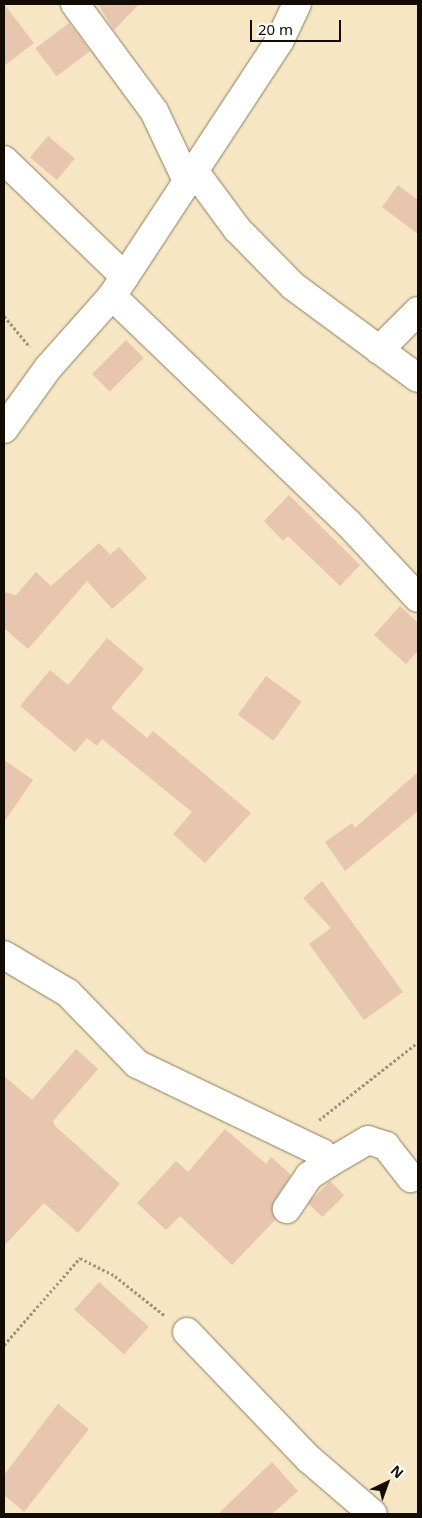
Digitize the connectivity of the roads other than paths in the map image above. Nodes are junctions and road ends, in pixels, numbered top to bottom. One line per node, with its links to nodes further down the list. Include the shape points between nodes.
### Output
1 (75, 4): 4 (street, via 154,111)
2 (297, 4): 4 (street, via 279,42)
3 (4, 160): 5 (street)
4 (192, 177): 5 (street); 7 (street, via 293,286)
5 (119, 287): 9 (street, via 48,368); 10 (street)
6 (418, 311): 7 (street)
7 (379, 350): 8 (street)
8 (418, 378)
9 (4, 429)
10 (418, 598)
11 (4, 955): 12 (street, via 68,993 137,1064 322,1153)
12 (329, 1163): 13 (street, via 368,1140 386,1146); 14 (street, via 309,1176)
13 (411, 1178)
14 (287, 1209)
15 (187, 1332): 16 (street, via 309,1459)
16 (373, 1514)

